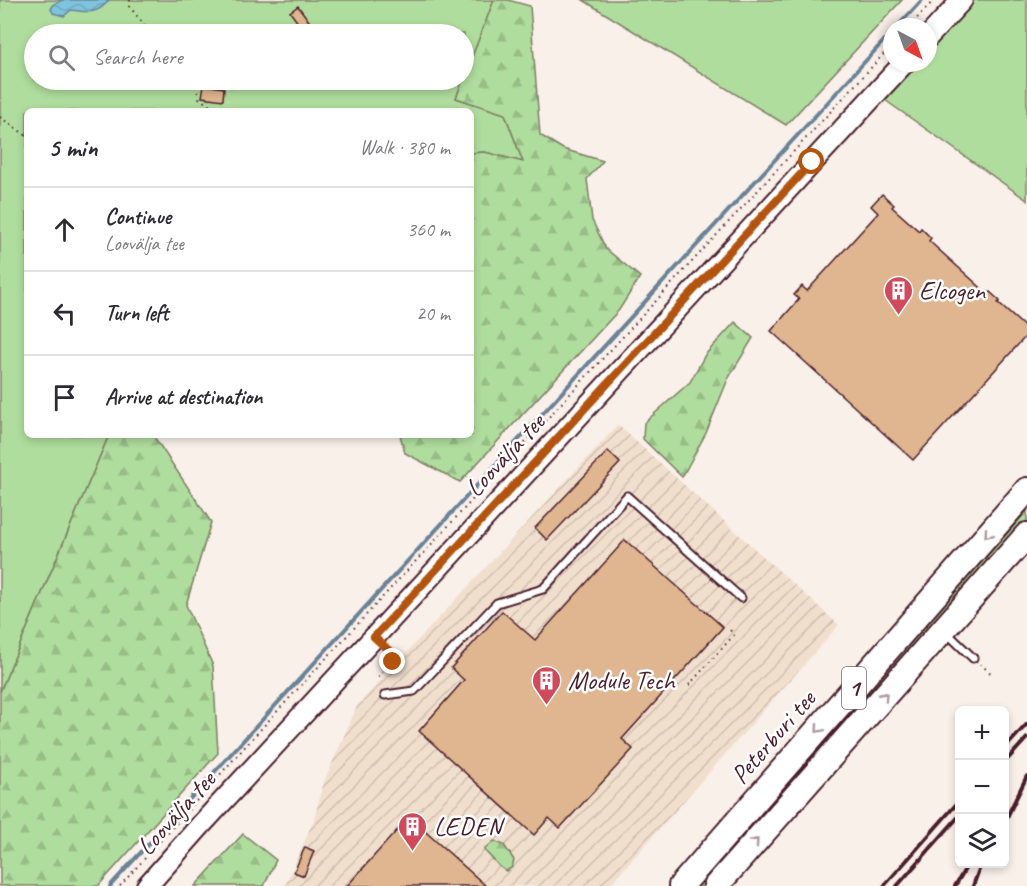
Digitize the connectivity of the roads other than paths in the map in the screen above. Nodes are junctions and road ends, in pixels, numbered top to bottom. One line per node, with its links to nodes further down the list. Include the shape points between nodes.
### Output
1 (962, 0): 2 (street)
2 (937, 27)
3 (896, 72): 10 (street, Loovälja tee)
4 (1027, 490): 11 (highway, Peterburi tee / 1, one-way to 11)
5 (1027, 535): 7 (highway, 1)
6 (741, 598): 9 (lane, via 627,496 543,589 497,603 414,691)
7 (943, 630): 8 (lane); 12 (highway, 1, one-way to 7)
8 (973, 658)
9 (385, 695)
10 (147, 886)
11 (681, 886)
12 (716, 886)

